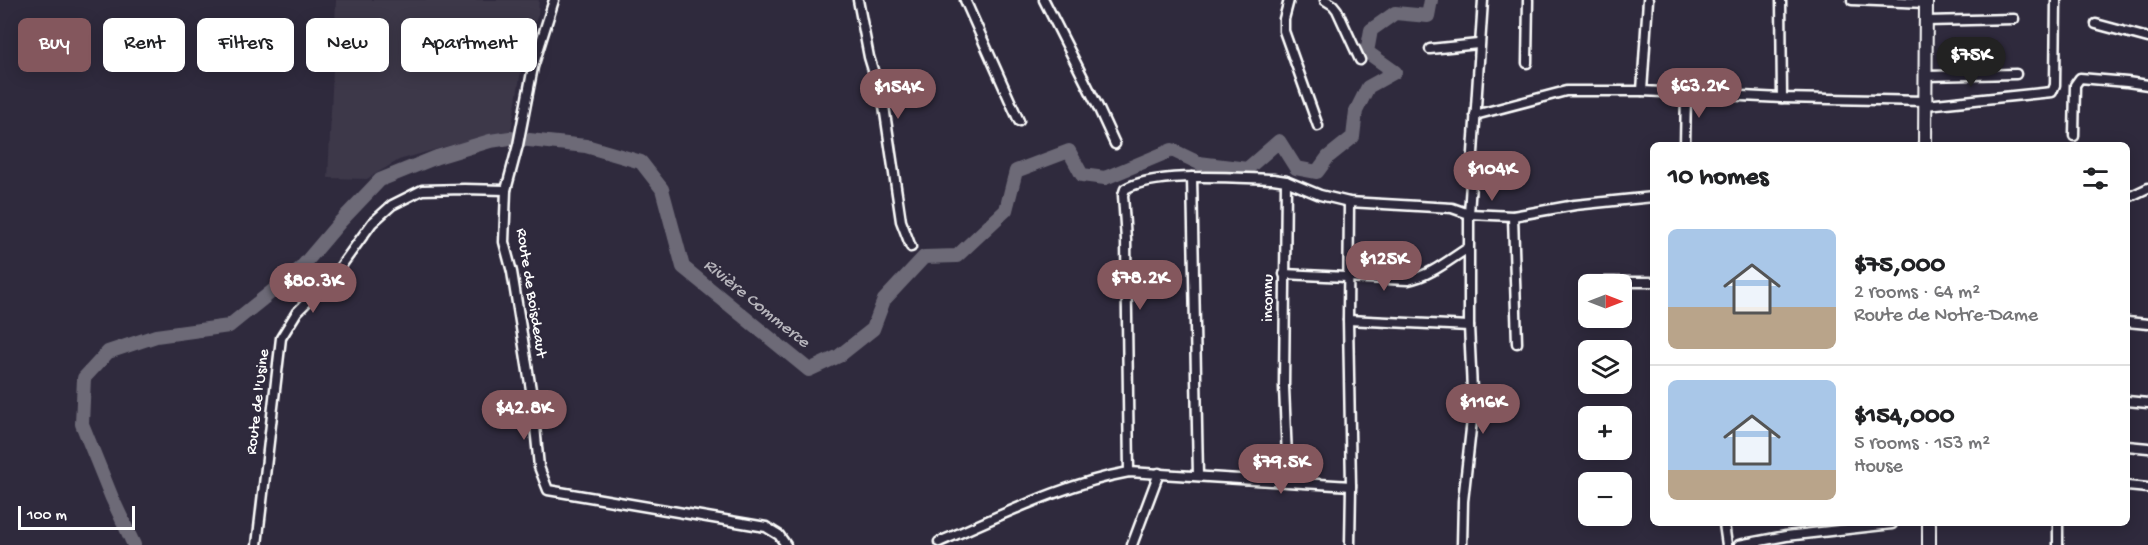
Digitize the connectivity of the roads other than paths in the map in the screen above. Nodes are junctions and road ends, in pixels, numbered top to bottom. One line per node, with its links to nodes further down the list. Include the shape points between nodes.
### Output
1 (554, 0): 39 (street, Route de Boisdeaut, via 532,67)
2 (858, 0): 45 (street, via 884,106 901,221)
3 (965, 0): 30 (street)
4 (1044, 0): 35 (street)
5 (1289, 0): 31 (street, via 1284,31)
6 (1325, 0): 20 (street, via 1337,10)
7 (1483, 0): 18 (street)
8 (1528, 0): 21 (street)
9 (1648, 0): 25 (street)
10 (1781, 0): 27 (street)
11 (1852, 0): 13 (street)
12 (2056, 0): 28 (street, via 2052,92)
13 (1926, 1): 15 (street)
14 (2014, 19): 15 (street)
15 (1926, 21): 23 (street)
16 (2096, 24): 17 (street)
17 (2148, 38)
18 (1478, 44): 19 (street); 29 (street)
19 (1430, 49)
20 (1360, 60)
21 (1527, 63)
22 (2016, 74): 23 (street)
23 (1926, 76): 28 (street)
24 (2148, 86): 32 (street, via 2080,78 2075,85)
25 (1642, 91): 26 (street); 29 (street, via 1566,92)
26 (1686, 93): 27 (street); 33 (street)
27 (1782, 98): 28 (street)
28 (1926, 103): 34 (street)
29 (1475, 115): 43 (street)
30 (1019, 121)
31 (1318, 126)
32 (2074, 136)
33 (1685, 142)
34 (1925, 142)
35 (1115, 144)
36 (1192, 177): 37 (street); 60 (street, via 1133,184 1123,195); 62 (street)
37 (1286, 182): 42 (street); 47 (street, inconnu)
38 (2148, 188): 41 (street)
39 (506, 190): 72 (street, Route de l'Usine, via 422,190 392,205 372,223 336,273 297,312 281,338); 73 (street, Route de Boisdeaut, via 504,242 532,396 539,467 548,490 766,527)
40 (1650, 197): 44 (street)
41 (2130, 197)
42 (1349, 202): 43 (street, via 1452,208); 48 (street)
43 (1469, 214): 44 (street); 46 (street)
44 (1513, 216): 55 (street)
45 (911, 247)
46 (1468, 248): 48 (street, via 1417,278); 54 (street)
47 (1284, 274): 48 (street); 63 (street, inconnu)
48 (1348, 278): 51 (street)
49 (1632, 282): 50 (street)
50 (1650, 282)
51 (1348, 320): 54 (street); 64 (street)
52 (2130, 322): 53 (street)
53 (2148, 324)
54 (1469, 326): 76 (street, via 1473,411)
55 (1517, 343)
56 (2130, 401): 57 (street)
57 (2148, 403)
58 (2130, 446): 59 (street)
59 (2148, 448)
60 (1129, 472): 61 (street); 71 (street, via 1069,487)
61 (1160, 473): 62 (street); 74 (street)
62 (1198, 475): 63 (street)
63 (1288, 481): 64 (street)
64 (1351, 486): 75 (street)
65 (2130, 486): 66 (street)
66 (2148, 488)
67 (1724, 526): 77 (street)
68 (1874, 526): 78 (street)
69 (1929, 526): 79 (street)
70 (2058, 526): 80 (street)
71 (939, 542)
72 (257, 545)
73 (786, 545)
74 (1132, 545)
75 (1350, 545)
76 (1462, 545)
77 (1727, 545)
78 (1739, 545)
79 (1929, 545)
80 (2058, 545)

